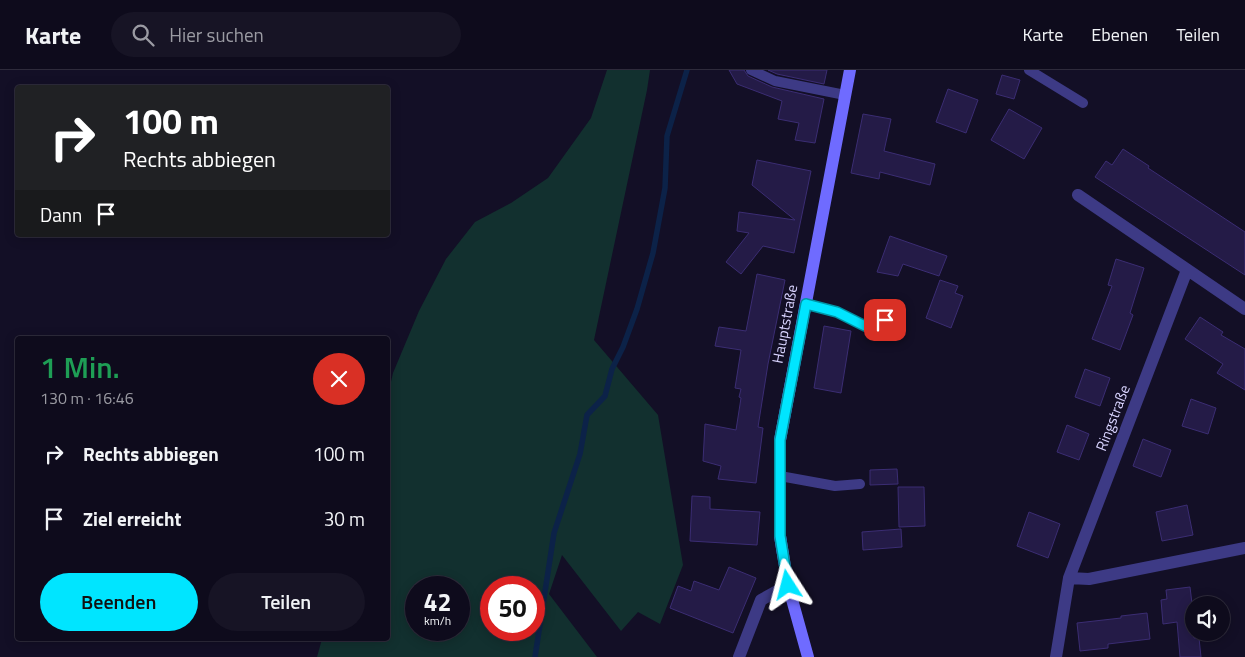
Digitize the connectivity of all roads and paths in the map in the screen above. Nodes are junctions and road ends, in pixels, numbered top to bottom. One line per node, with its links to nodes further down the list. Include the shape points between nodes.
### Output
1 (751, 70): 4 (lane, via 775,81)
2 (850, 70): 4 (main road, Hauptstraße)
3 (1029, 70): 5 (lane)
4 (845, 95): 8 (main road, Hauptstraße)
5 (1082, 103)
6 (1078, 195): 7 (street)
7 (1187, 270): 9 (street); 14 (street, Ringstraße)
8 (806, 304): 10 (lane, via 837,312 865,326); 11 (main road, Hauptstraße, via 780,440)
9 (1245, 308)
10 (885, 320)
11 (780, 476): 12 (lane, via 835,486); 15 (main road, Hauptstraße, via 780,536)
12 (860, 484)
13 (1245, 548): 14 (street, via 1089,579)
14 (1069, 578): 18 (street, Ringstraße)
15 (788, 585): 16 (street, via 761,600); 17 (main road, Hauptstraße)
16 (739, 657)
17 (808, 657)
18 (1056, 657)

